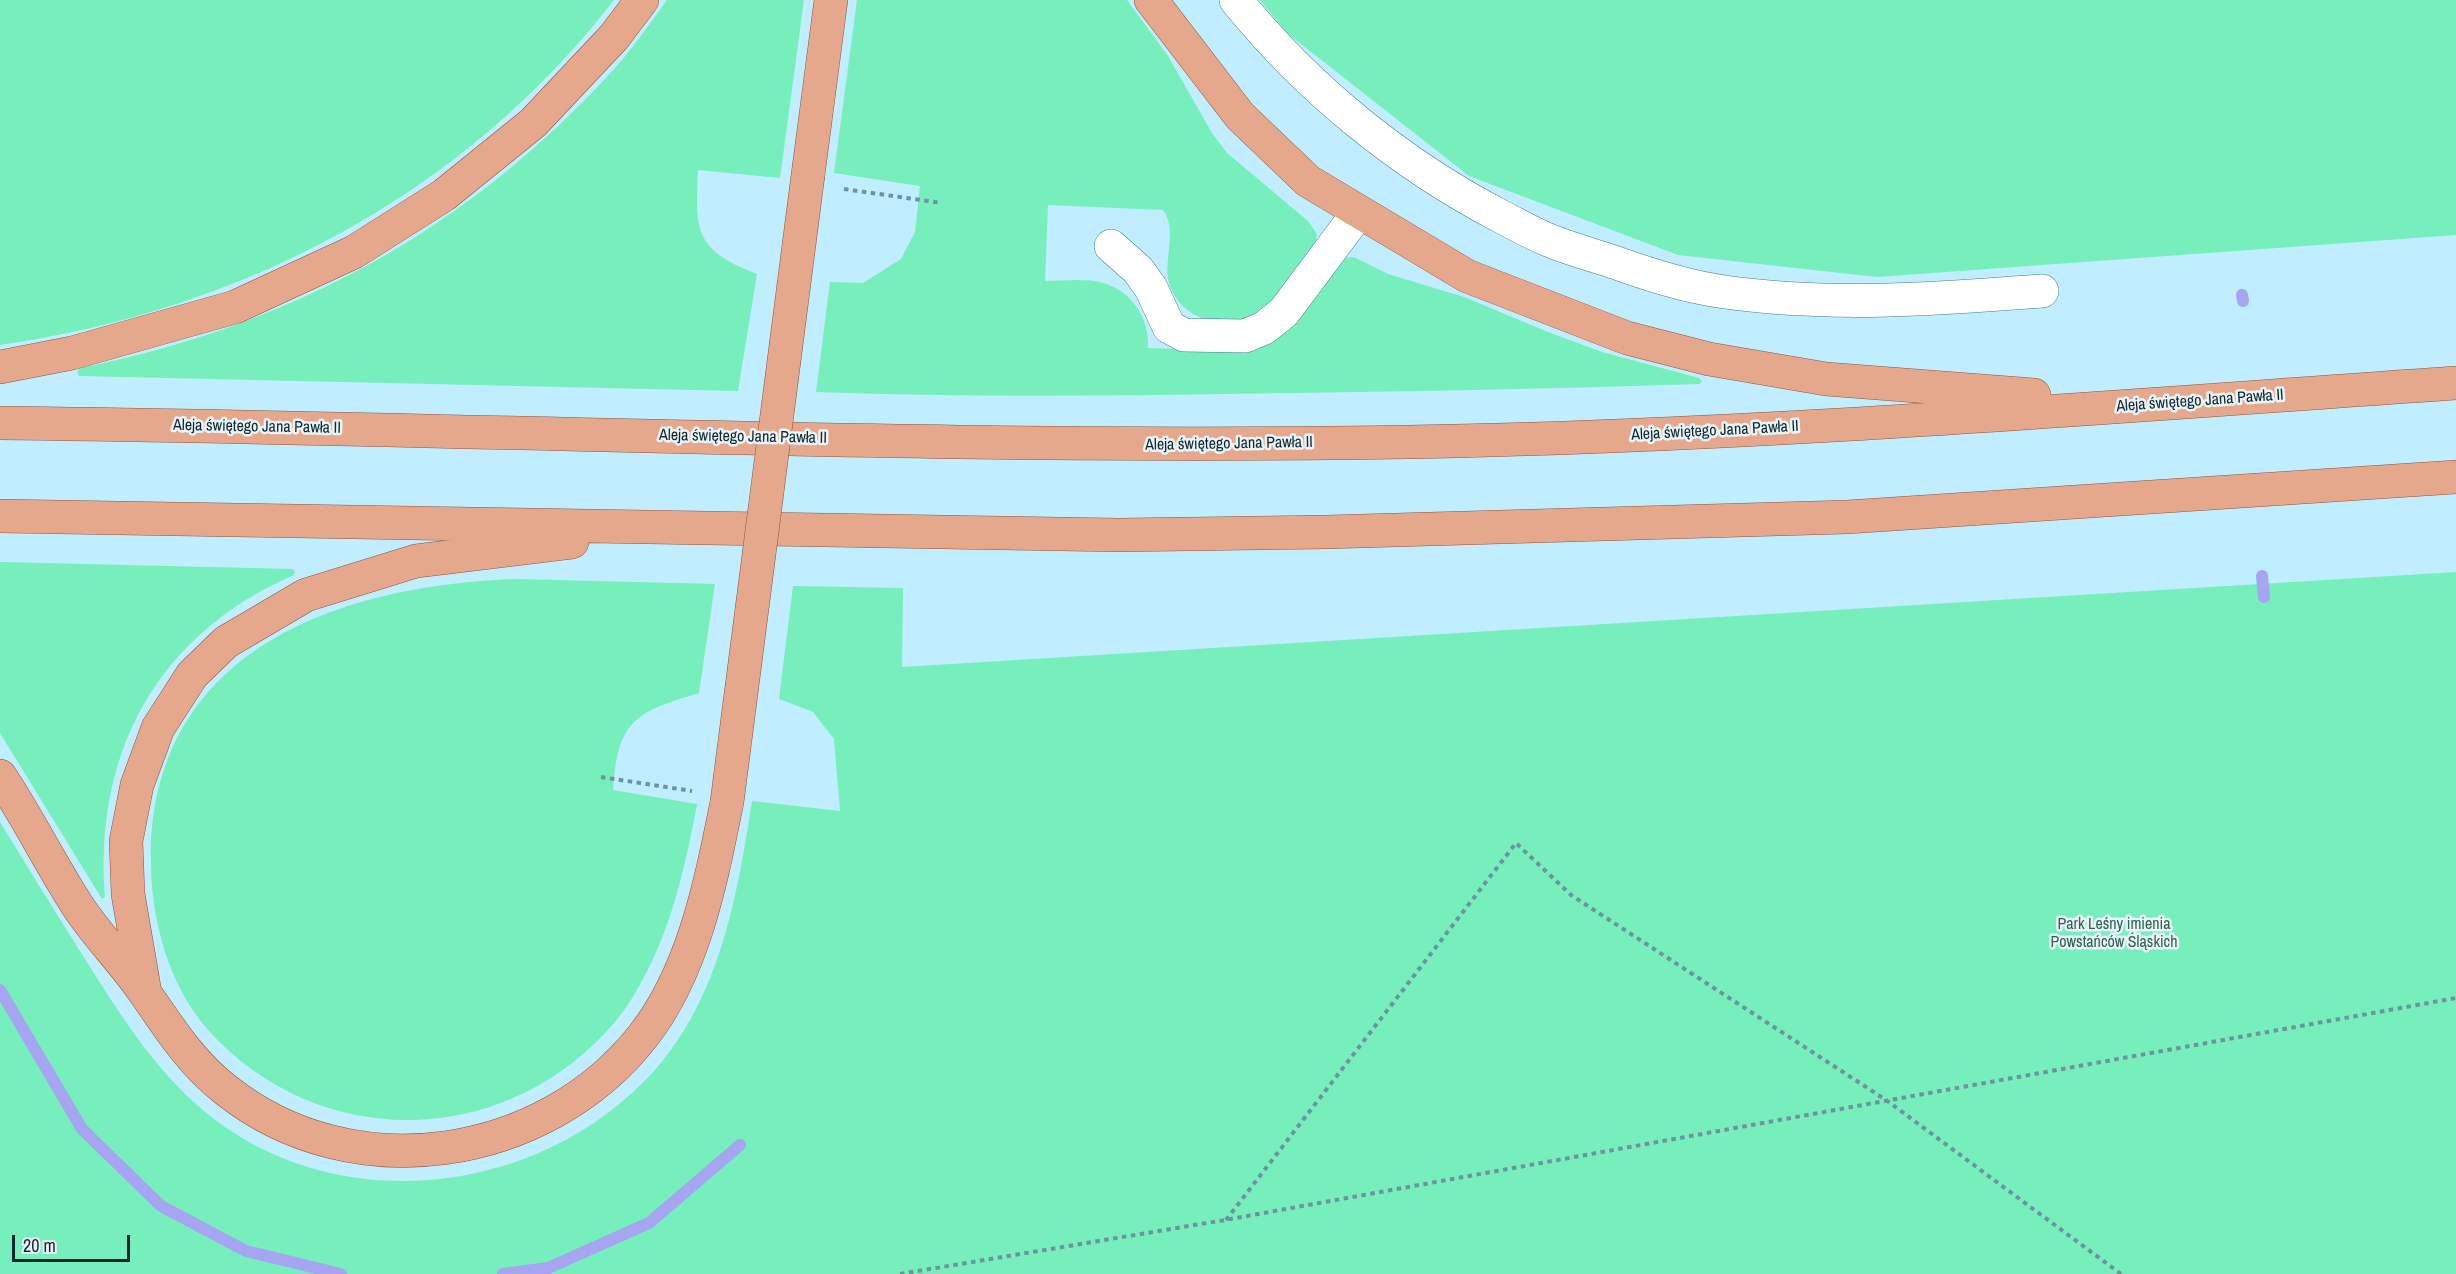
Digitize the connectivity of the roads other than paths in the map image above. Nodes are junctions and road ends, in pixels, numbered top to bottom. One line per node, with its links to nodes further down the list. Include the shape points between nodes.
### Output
1 (642, 0): 8 (main road, via 614,37 533,123 444,195 354,252 235,307 72,353)
2 (831, 0): 16 (main road, bridge, via 713,797 715,860 693,939 669,994 644,1036 607,1074 542,1120 499,1138 451,1148 373,1150 298,1131 227,1092 197,1065)
3 (1151, 0): 5 (main road, via 1240,116 1308,181)
4 (1236, 0): 7 (lane, via 1260,29 1355,119 1405,158 1476,203 1544,239 1645,273 1722,292 1788,299 1854,302)
5 (1358, 213): 6 (lane, via 1284,312 1264,328 1245,336 1184,335 1169,327 1151,288); 10 (main road, via 1467,276 1627,338 1709,359 1826,378)
6 (1111, 246)
7 (2042, 291)
8 (0, 367)
9 (2456, 383): 10 (main road, Aleja świętego Jana Pawła II)
10 (2153, 404): 11 (main road, Aleja świętego Jana Pawła II, via 1702,433 1412,442 1164,444)
11 (0, 423)
12 (2456, 477): 14 (main road, via 1824,518 1119,535)
13 (0, 516): 14 (main road)
14 (696, 527): 16 (main road, via 416,561 306,595 226,642 192,675 158,728 137,785 126,841 128,894)
15 (0, 776): 16 (main road, via 79,907)
16 (145, 992)

